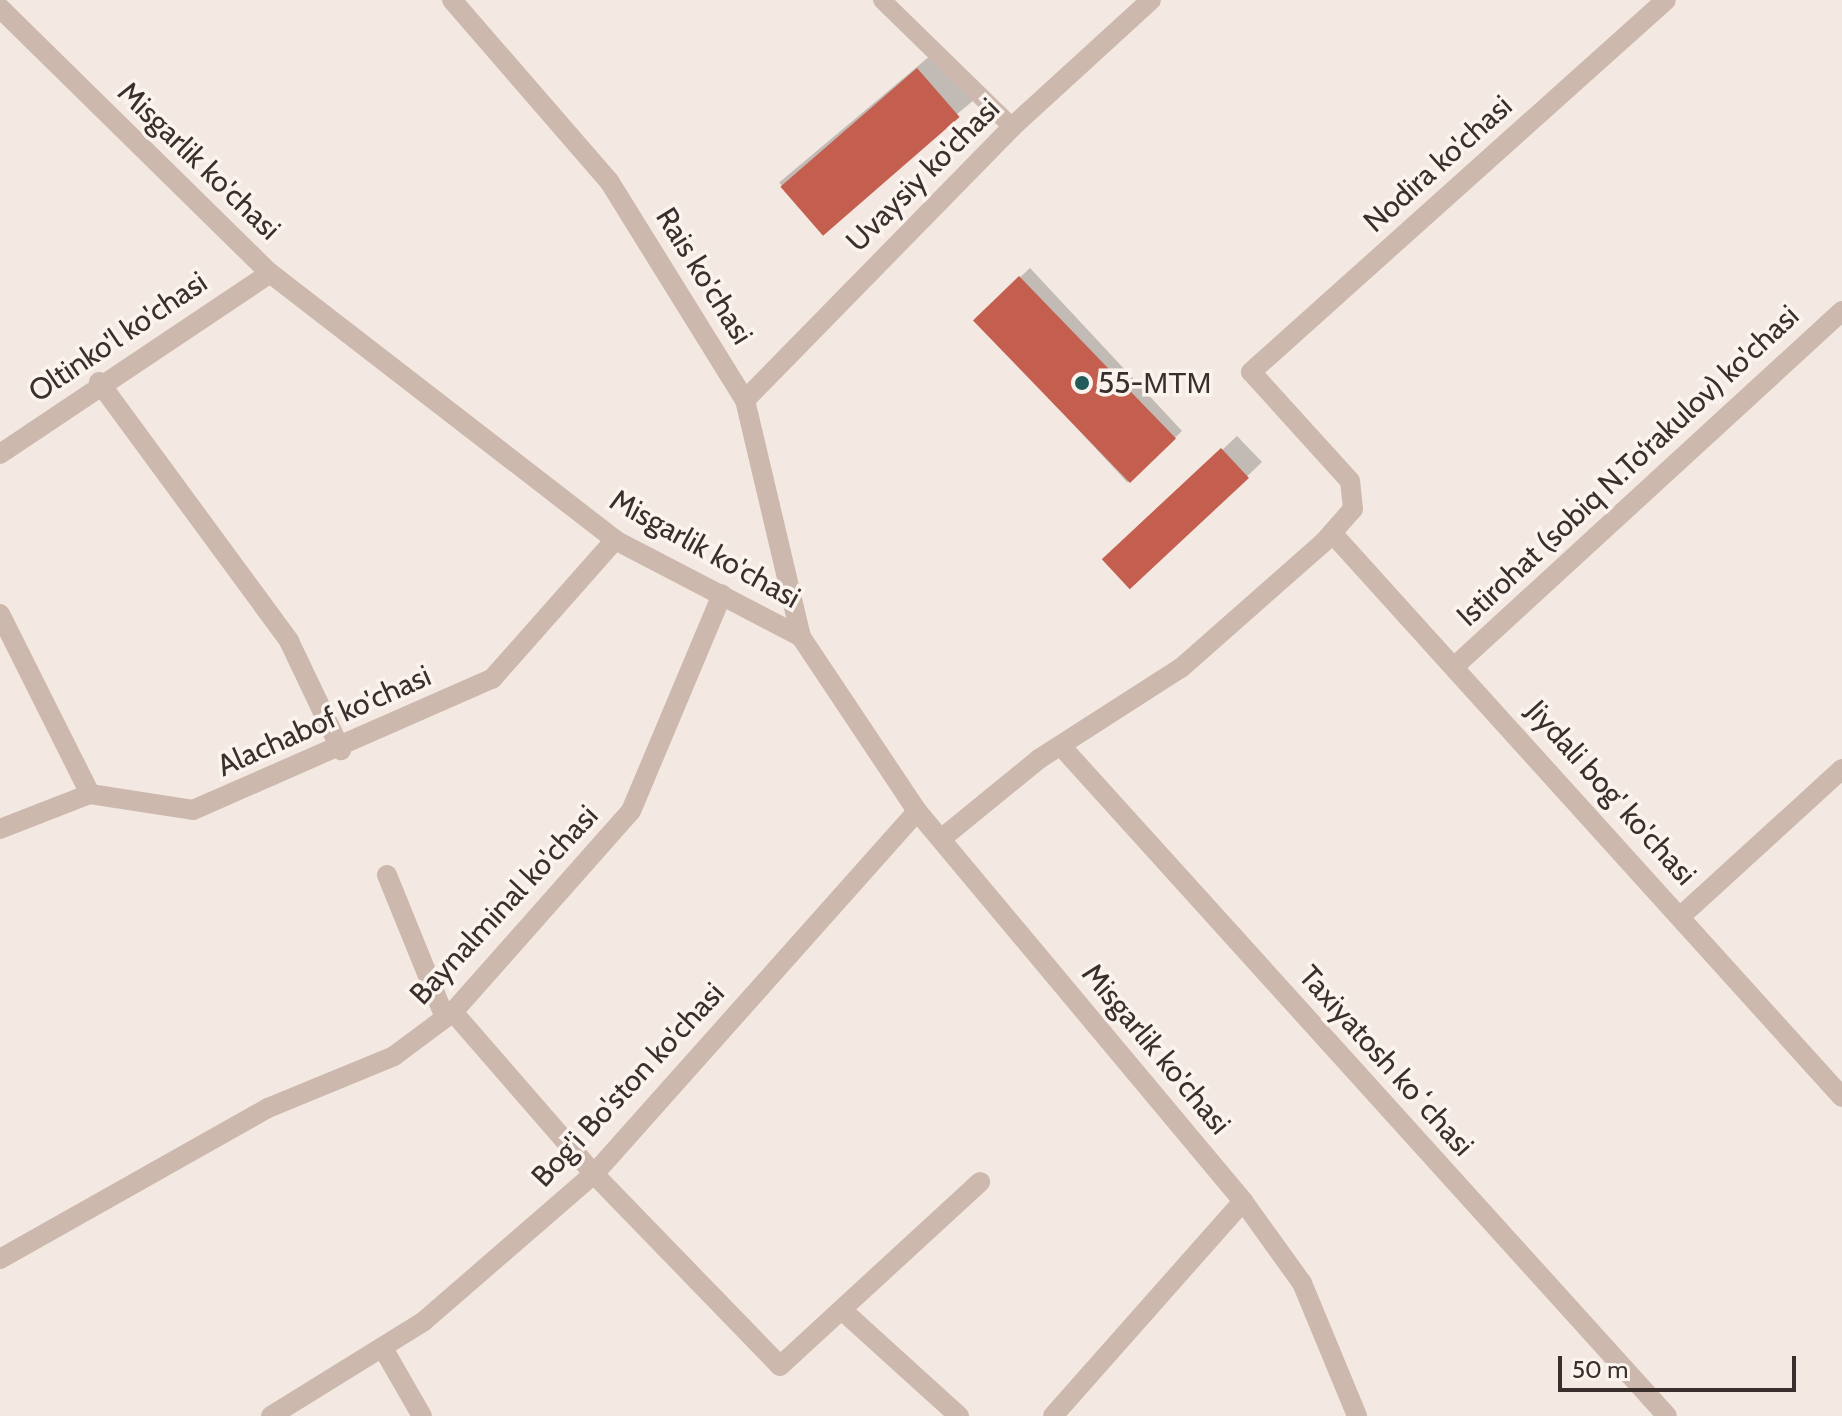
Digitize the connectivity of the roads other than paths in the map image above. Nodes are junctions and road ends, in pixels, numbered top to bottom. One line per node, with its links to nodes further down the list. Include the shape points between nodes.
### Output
1 (452, 0): 10 (street, Rais ko'chasi, via 609,181)
2 (882, 0): 6 (lane)
3 (1151, 0): 6 (street, Uvaysiy ko'chasi)
4 (1666, 0): 12 (street, Nodira ko'chasi, via 1251,372 1350,481 1353,509)
5 (0, 8): 7 (street, Misgarlik ko'chasi)
6 (1012, 127): 10 (street, Uvaysiy ko'chasi)
7 (270, 273): 9 (street, Oltinko'l ko'chasi); 13 (street, Misgarlik ko'chasi)
8 (1842, 311): 17 (street, Istirohat (sobiq N.To‘rakulov) ko'chasi)
9 (99, 382): 11 (street, Oltinko'l ko'chasi); 19 (street, via 289,641)
10 (745, 400): 16 (street, Rais ko'chasi)
11 (0, 454)
12 (1332, 533): 17 (street, Jiydali bog' ko'chasi); 18 (street, via 1181,668)
13 (615, 540): 14 (street, Misgarlik ko'chasi); 19 (street, Alachabof ko'chasi, via 492,679)
14 (722, 594): 16 (street, Misgarlik ko'chasi); 27 (street, Baynalminal ko'chasi, via 631,811)
15 (0, 614): 21 (street)
16 (801, 637): 22 (street, Misgarlik ko'chasi)
17 (1455, 666): 26 (street, Jiydali bog' ko'chasi)
18 (1061, 746): 24 (street); 40 (street, Taxiyatosh koʻchasi)
19 (341, 750): 21 (street, Alachabof ko'chasi, via 193,810)
20 (1842, 769): 26 (street)
21 (90, 794): 23 (street)
22 (917, 811): 24 (street, Misgarlik ko'chasi); 29 (street, Bog'i Bo'ston ko'chasi)
23 (0, 829)
24 (941, 839): 31 (street, Misgarlik ko'chasi)
25 (387, 875): 27 (street)
26 (1681, 916): 28 (street, Jiydali bog' ko'chasi)
27 (449, 1015): 29 (street); 32 (street, Baynalminal ko'chasi, via 394,1056 268,1108)
28 (1842, 1097)
29 (594, 1174): 33 (street, via 780,1366); 34 (street, Bog'i Bo'ston ko'chasi)
30 (980, 1182): 33 (street)
31 (1243, 1201): 38 (street); 39 (street, Misgarlik ko'chasi, via 1302,1283)
32 (0, 1259)
33 (842, 1310): 37 (street)
34 (384, 1350): 35 (street, Bog'i Bo'ston ko'chasi); 36 (street)
35 (271, 1416)
36 (422, 1416)
37 (959, 1416)
38 (1053, 1416)
39 (1357, 1416)
40 (1667, 1416)

